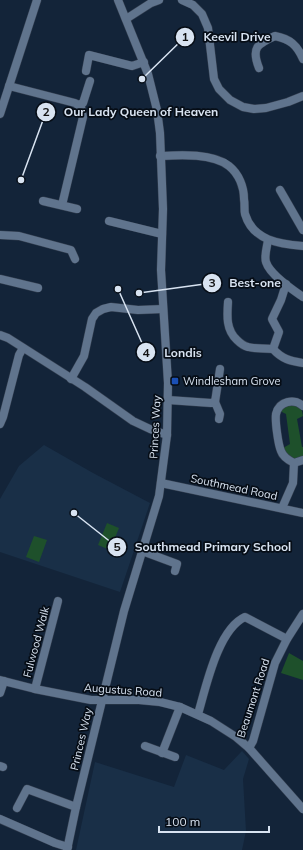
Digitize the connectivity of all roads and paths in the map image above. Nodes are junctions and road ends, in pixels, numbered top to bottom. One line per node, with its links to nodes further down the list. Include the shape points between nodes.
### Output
1 (37, 0): 11 (street)
2 (118, 0): 5 (street, Princes Way)
3 (159, 0): 5 (street)
4 (182, 0): 12 (street, via 193,5 202,14 208,28 214,79 219,89 230,100 254,109 266,108)
5 (126, 19): 7 (street, Princes Way)
6 (303, 59): 8 (street, via 294,43 275,36 261,44 255,52)
7 (144, 62): 9 (street, via 132,66 89,55); 15 (street, Princes Way, via 157,110)
8 (259, 68)
9 (86, 71)
10 (90, 81): 13 (street, via 83,103)
11 (9, 86): 13 (street); 14 (street)
12 (303, 96)
13 (78, 105): 18 (street, via 83,117)
14 (0, 114)
15 (160, 156): 23 (street, Princes Way); 24 (street, via 196,156 214,159 230,167 241,182 245,214 258,234)
16 (280, 190): 21 (street)
17 (43, 200): 18 (street)
18 (62, 205): 19 (street)
19 (77, 208)
20 (109, 221): 23 (street)
21 (303, 230)
22 (0, 234): 26 (street, via 19,236 71,250)
23 (162, 234): 32 (street, Princes Way)
24 (268, 240): 25 (street); 28 (street, via 265,262)
25 (303, 246)
26 (75, 259)
27 (0, 278): 29 (street)
28 (286, 284): 30 (street); 35 (street, via 272,319 279,332)
29 (38, 288)
30 (303, 297)
31 (228, 302): 35 (street, via 227,319 233,336 247,347)
32 (163, 309): 38 (street, via 111,307 96,313 92,319 84,356); 39 (street, Princes Way)
33 (0, 335): 34 (street)
34 (23, 348): 38 (street); 43 (street)
35 (273, 349): 36 (street, via 279,356)
36 (303, 363)
37 (220, 369): 40 (street)
38 (71, 379): 44 (street, via 133,421)
39 (168, 400): 40 (street); 44 (street, Princes Way)
40 (215, 402): 42 (street, via 220,414)
41 (303, 406): 46 (street, via 296,402 287,402 276,413 281,451 287,460)
42 (219, 419)
43 (0, 424)
44 (167, 435): 47 (street, Princes Way)
45 (303, 460): 46 (street)
46 (294, 463): 48 (street, via 292,483)
47 (161, 483): 48 (street, Southmead Road); 50 (street, Princes Way)
48 (282, 508): 49 (street, Southmead Road)
49 (303, 513)
50 (142, 551): 51 (street, via 177,564); 58 (street, Princes Way)
51 (175, 571)
52 (58, 601): 56 (street, Fulwood Walk)
53 (303, 614): 54 (street, Beaumont Road)
54 (288, 639): 60 (street, via 245,617 239,620 227,634 218,651); 62 (street, Beaumont Road, via 273,668)
55 (2, 681): 56 (street, Augustus Road); 57 (street)
56 (35, 689): 58 (street, Augustus Road)
57 (0, 693)
58 (101, 701): 59 (street, Augustus Road, via 139,700); 65 (street, Princes Way)
59 (180, 707): 60 (street, Augustus Road); 63 (street)
60 (198, 714): 62 (street, Augustus Road)
61 (145, 746): 63 (street)
62 (249, 748): 67 (street, Augustus Road)
63 (162, 752): 64 (street)
64 (175, 757)
65 (76, 807): 66 (street, via 27,790); 70 (street, Princes Way)
66 (17, 808)
67 (303, 809)
68 (0, 819): 69 (street)
69 (55, 847): 70 (street)
70 (67, 849)

